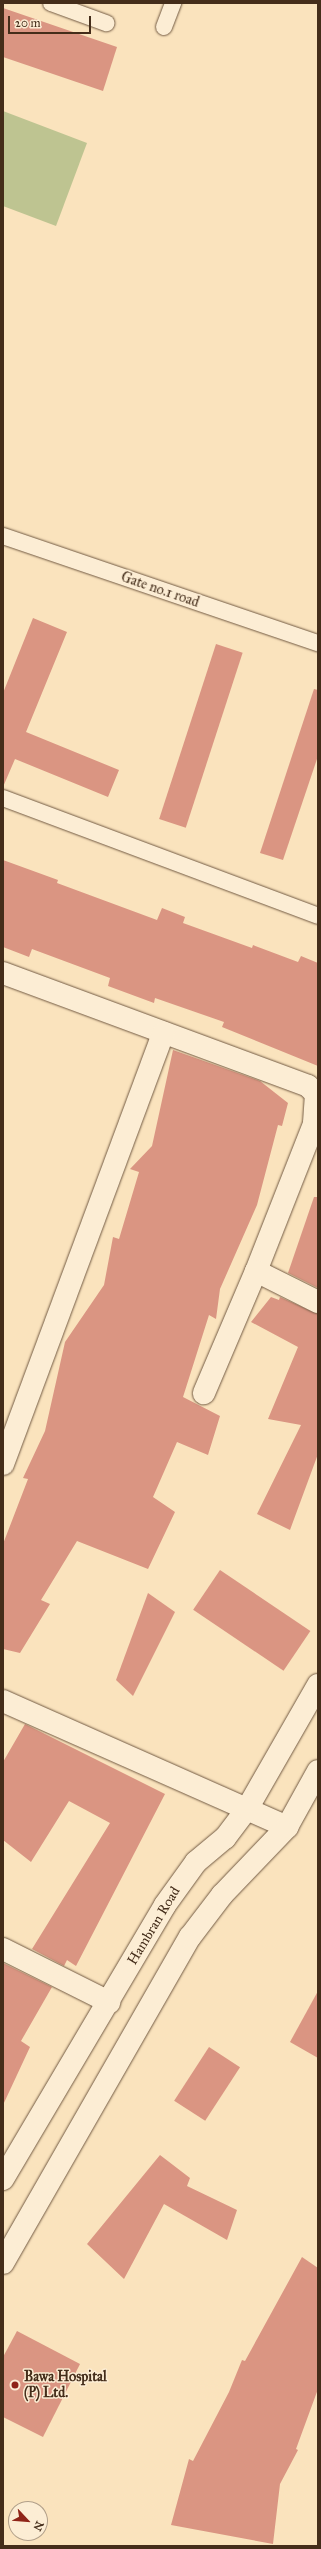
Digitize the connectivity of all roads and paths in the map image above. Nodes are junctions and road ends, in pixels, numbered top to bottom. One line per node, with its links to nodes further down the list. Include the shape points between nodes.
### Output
1 (51, 3): 3 (lane)
2 (173, 3): 4 (lane)
3 (106, 23)
4 (164, 27)
5 (3, 536): 6 (lane, Gate no.1 road)
6 (318, 643)
7 (3, 798): 8 (lane)
8 (318, 916)
9 (3, 973): 10 (street)
10 (162, 1033): 11 (street, via 308,1086 316,1094 314,1124); 14 (street)
11 (256, 1271): 12 (street); 13 (street)
12 (318, 1302)
13 (204, 1393)
14 (5, 1451)
15 (318, 1685): 18 (street, Hambran Road)
16 (3, 1701): 18 (street)
17 (318, 1771): 19 (street)
18 (248, 1809): 19 (street); 21 (street, Hambran Road, via 225,1838 196,1862 177,1886)
19 (287, 1827): 23 (street, via 222,1896 190,1937)
20 (3, 1949): 21 (street)
21 (109, 2002): 22 (street, Hambran Road)
22 (3, 2179)
23 (3, 2263)

